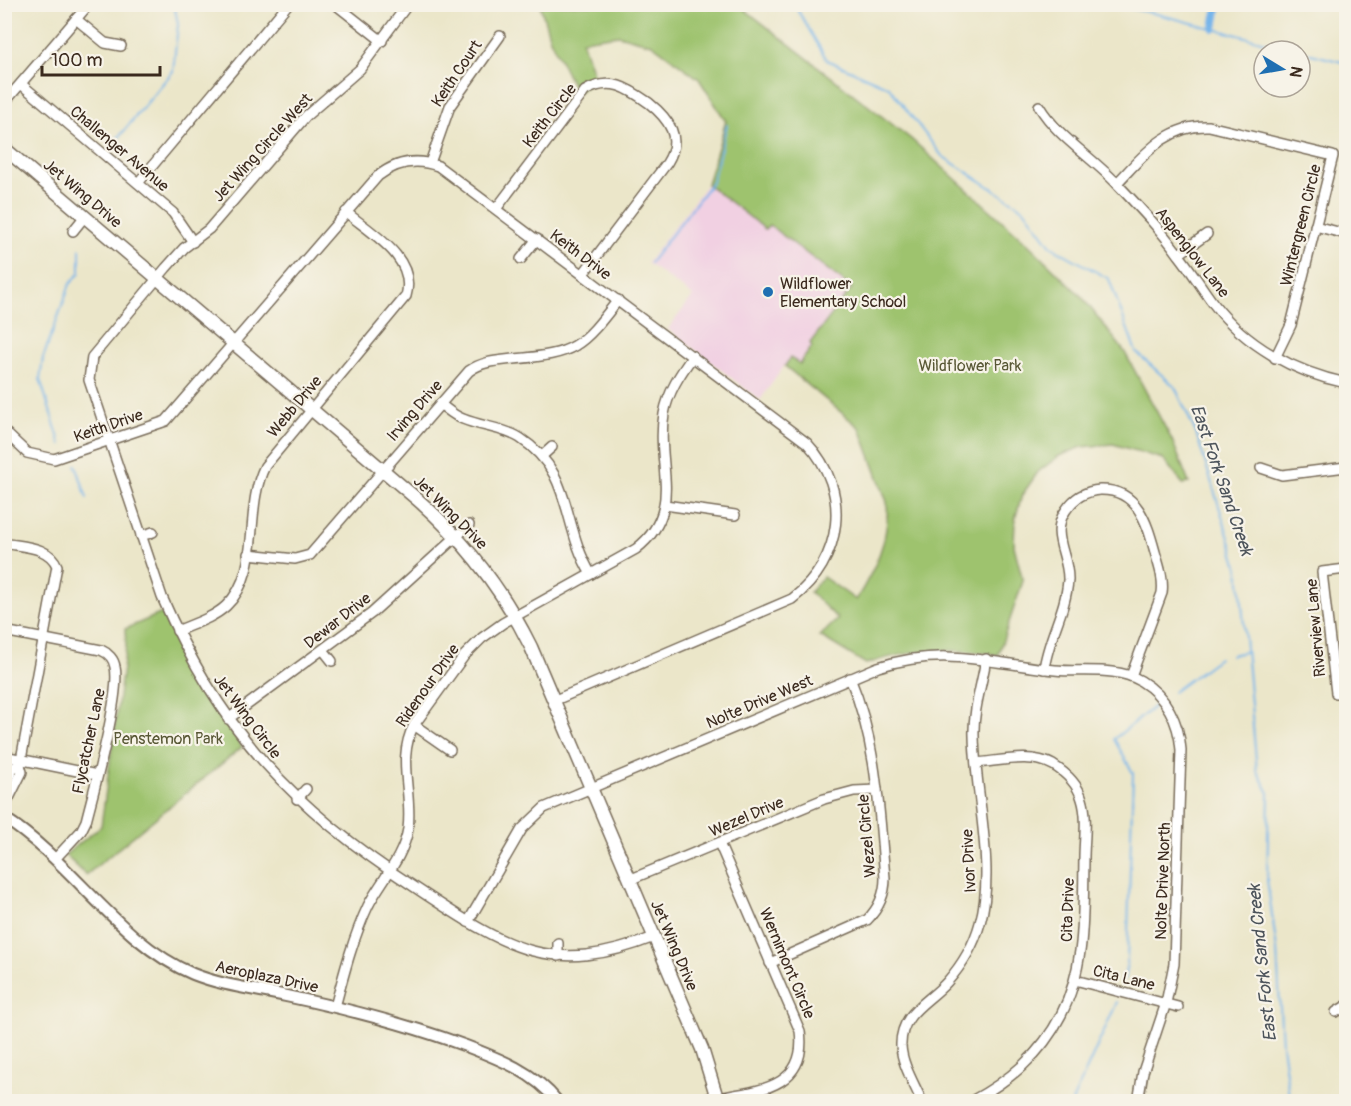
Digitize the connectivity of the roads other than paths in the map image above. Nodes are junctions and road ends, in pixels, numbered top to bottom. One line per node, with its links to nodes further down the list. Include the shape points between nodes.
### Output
1 (89, 4): 5 (street)
2 (288, 4): 14 (street)
3 (335, 4): 7 (street)
4 (408, 4): 7 (street, Jet Wing Circle West)
5 (76, 19): 8 (street, via 105,44); 9 (street)
6 (500, 36): 13 (street, Keith Court, via 450,106)
7 (382, 41): 24 (street, Jet Wing Circle West, via 360,69 306,116 209,229)
8 (121, 46)
9 (21, 84): 10 (street); 14 (street, Challenger Avenue)
10 (4, 103)
11 (1039, 106): 15 (street, Aspenglow Lane, via 1048,121)
12 (4, 148): 18 (main road, Jet Wing Drive)
13 (430, 163): 16 (street, Keith Drive, via 447,170); 17 (street, Keith Drive, via 400,163 385,171)
14 (138, 183): 24 (street, Challenger Avenue, via 173,213)
15 (1117, 183): 19 (street, Wintergreen Circle, via 1156,143 1173,133 1200,126 1221,129 1333,156); 25 (street, Aspenglow Lane)
16 (496, 209): 23 (street, Keith Drive); 27 (street, Keith Circle, via 585,91 607,83 632,90 669,122 674,147 667,163)
17 (346, 212): 30 (street, Keith Drive); 35 (street, Webb Drive, via 398,256 407,271 409,287 402,304)
18 (85, 216): 20 (street); 28 (main road, Jet Wing Drive)
19 (1315, 226): 22 (street); 32 (street, Wintergreen Circle, via 1291,325)
20 (73, 231)
21 (1207, 234): 25 (street)
22 (1347, 234)
23 (537, 239): 26 (street); 27 (street, Keith Drive)
24 (193, 242): 28 (street, Jet Wing Circle West)
25 (1179, 254): 32 (street, Aspenglow Lane, via 1225,316)
26 (521, 259)
27 (583, 274): 29 (street, Keith Drive)
28 (157, 278): 30 (main road, Jet Wing Drive); 37 (street, Jet Wing Circle, via 89,364 89,380)
29 (618, 300): 31 (street, Keith Drive); 34 (street, Irving Drive, via 592,334 577,346 554,356 476,366)
30 (234, 343): 35 (main road, Jet Wing Drive); 37 (street, Keith Drive, via 171,417)
31 (693, 356): 43 (street, Ridenour Drive, via 672,388 664,415); 64 (street, Keith Drive, via 807,443 821,461 836,507 830,551 812,582 783,605)
32 (1275, 358): 33 (street, Aspenglow Lane)
33 (1347, 383)
34 (440, 404): 39 (street, via 460,418 512,434); 42 (street, Irving Drive)
35 (311, 409): 42 (main road, Jet Wing Drive); 50 (street, Webb Drive, via 260,475)
36 (4, 431): 37 (street, Keith Drive, via 27,453 44,458 66,456)
37 (109, 440): 47 (street, Jet Wing Circle)
38 (552, 447): 39 (street)
39 (542, 456): 52 (street, via 563,490 574,541)
40 (1347, 467): 41 (street, via 1282,475)
41 (1261, 468)
42 (383, 469): 48 (main road, Jet Wing Drive); 50 (street, Irving Drive, via 310,555 295,560)
43 (665, 505): 44 (street); 52 (street, Ridenour Drive, via 661,519 645,541)
44 (735, 515)
45 (469, 525): 48 (street, Dewar Drive)
46 (153, 532): 47 (street)
47 (141, 536): 55 (street, Jet Wing Circle)
48 (457, 537): 53 (main road, Jet Wing Drive, via 480,563); 57 (street, Dewar Drive)
49 (4, 543): 56 (street, via 43,551 56,562)
50 (248, 554): 55 (street, Webb Drive, via 244,580 225,607)
51 (1347, 569): 63 (street, Riverview Lane, via 1322,572 1336,693)
52 (591, 574): 53 (street, Ridenour Drive)
53 (515, 617): 64 (main road, Jet Wing Drive); 66 (street, Ridenour Drive, via 468,651)
54 (4, 631): 56 (street, Flycatcher Lane)
55 (177, 632): 65 (street, Jet Wing Circle)
56 (44, 639): 69 (street); 71 (street, Flycatcher Lane, via 101,650 114,661 113,699)
57 (324, 651): 59 (street); 65 (street, Dewar Drive)
58 (986, 659): 60 (street, Nolte Drive West); 62 (street, Nolte Drive West, via 923,656); 70 (street, Ivor Drive, via 974,723)
59 (332, 661)
60 (1044, 669): 61 (street, Nolte Drive West); 61 (street, via 1068,583 1058,537 1059,523 1074,500 1087,492 1105,490 1122,495 1140,510 1163,582)
61 (1131, 676): 89 (street, Nolte Drive North, via 1165,702 1176,722 1180,742 1174,954)
62 (850, 678): 73 (street, Nolte Drive West); 75 (street, Wezel Circle, via 870,737)
63 (1347, 692)
64 (553, 701): 73 (main road, Jet Wing Drive)
65 (228, 719): 76 (street, Jet Wing Circle)
66 (414, 725): 67 (street); 81 (street, Ridenour Drive, via 404,755 407,831)
67 (450, 750)
68 (4, 756): 69 (street)
69 (21, 762): 71 (street); 72 (street, via 13,768); 77 (street, via 22,772)
70 (976, 763): 88 (street, Cita Drive, via 1023,759 1045,762 1066,774 1081,796 1085,816 1081,947); 97 (street, Ivor Drive, via 986,884 984,910 972,945 956,971 913,1011 905,1024 901,1040 903,1057)
71 (97, 775): 80 (street, Flycatcher Lane, via 83,827)
72 (4, 787)
73 (591, 788): 82 (main road, Jet Wing Drive); 83 (street, Nolte Drive West, via 544,808 529,820)
74 (306, 789): 76 (street)
75 (877, 790): 79 (street, Wezel Drive, via 833,796); 87 (street, Wezel Circle, via 885,878 883,896 874,914 856,926)
76 (297, 799): 81 (street, Jet Wing Circle)
77 (4, 808)
78 (4, 818): 80 (street, Aeroplaza Drive)
79 (719, 843): 82 (street, Wezel Drive); 87 (street, Wernimont Circle)
80 (55, 860): 91 (street, Aeroplaza Drive, via 140,940 179,967 219,982)
81 (390, 872): 83 (street, Jet Wing Circle); 91 (street, Ridenour Drive, via 363,918)
82 (629, 880): 84 (main road, Jet Wing Drive)
83 (468, 922): 86 (street, Jet Wing Circle, via 518,949)
84 (654, 937): 86 (street, Jet Wing Circle, via 606,953); 94 (main road, Jet Wing Drive, via 702,1049)
85 (558, 943): 86 (street)
86 (558, 956)
87 (770, 963): 94 (street, Wernimont Circle, via 800,1031 799,1060 790,1074 770,1088)
88 (1075, 980): 89 (street, Cita Lane); 98 (street, Cita Drive, via 1062,1015 1035,1055 1005,1080)
89 (1166, 1004): 92 (street, Cita Lane); 99 (street, Nolte Drive North, via 1143,1072)
90 (1347, 1006): 93 (street)
91 (335, 1007): 95 (street, Aeroplaza Drive, via 416,1028 491,1056 530,1076)
92 (1178, 1007)
93 (1336, 1012)
94 (717, 1100): 96 (main road, Wernimont Circle)
95 (558, 1101)
96 (699, 1101)
97 (922, 1101)
98 (970, 1101)
99 (1138, 1101)

